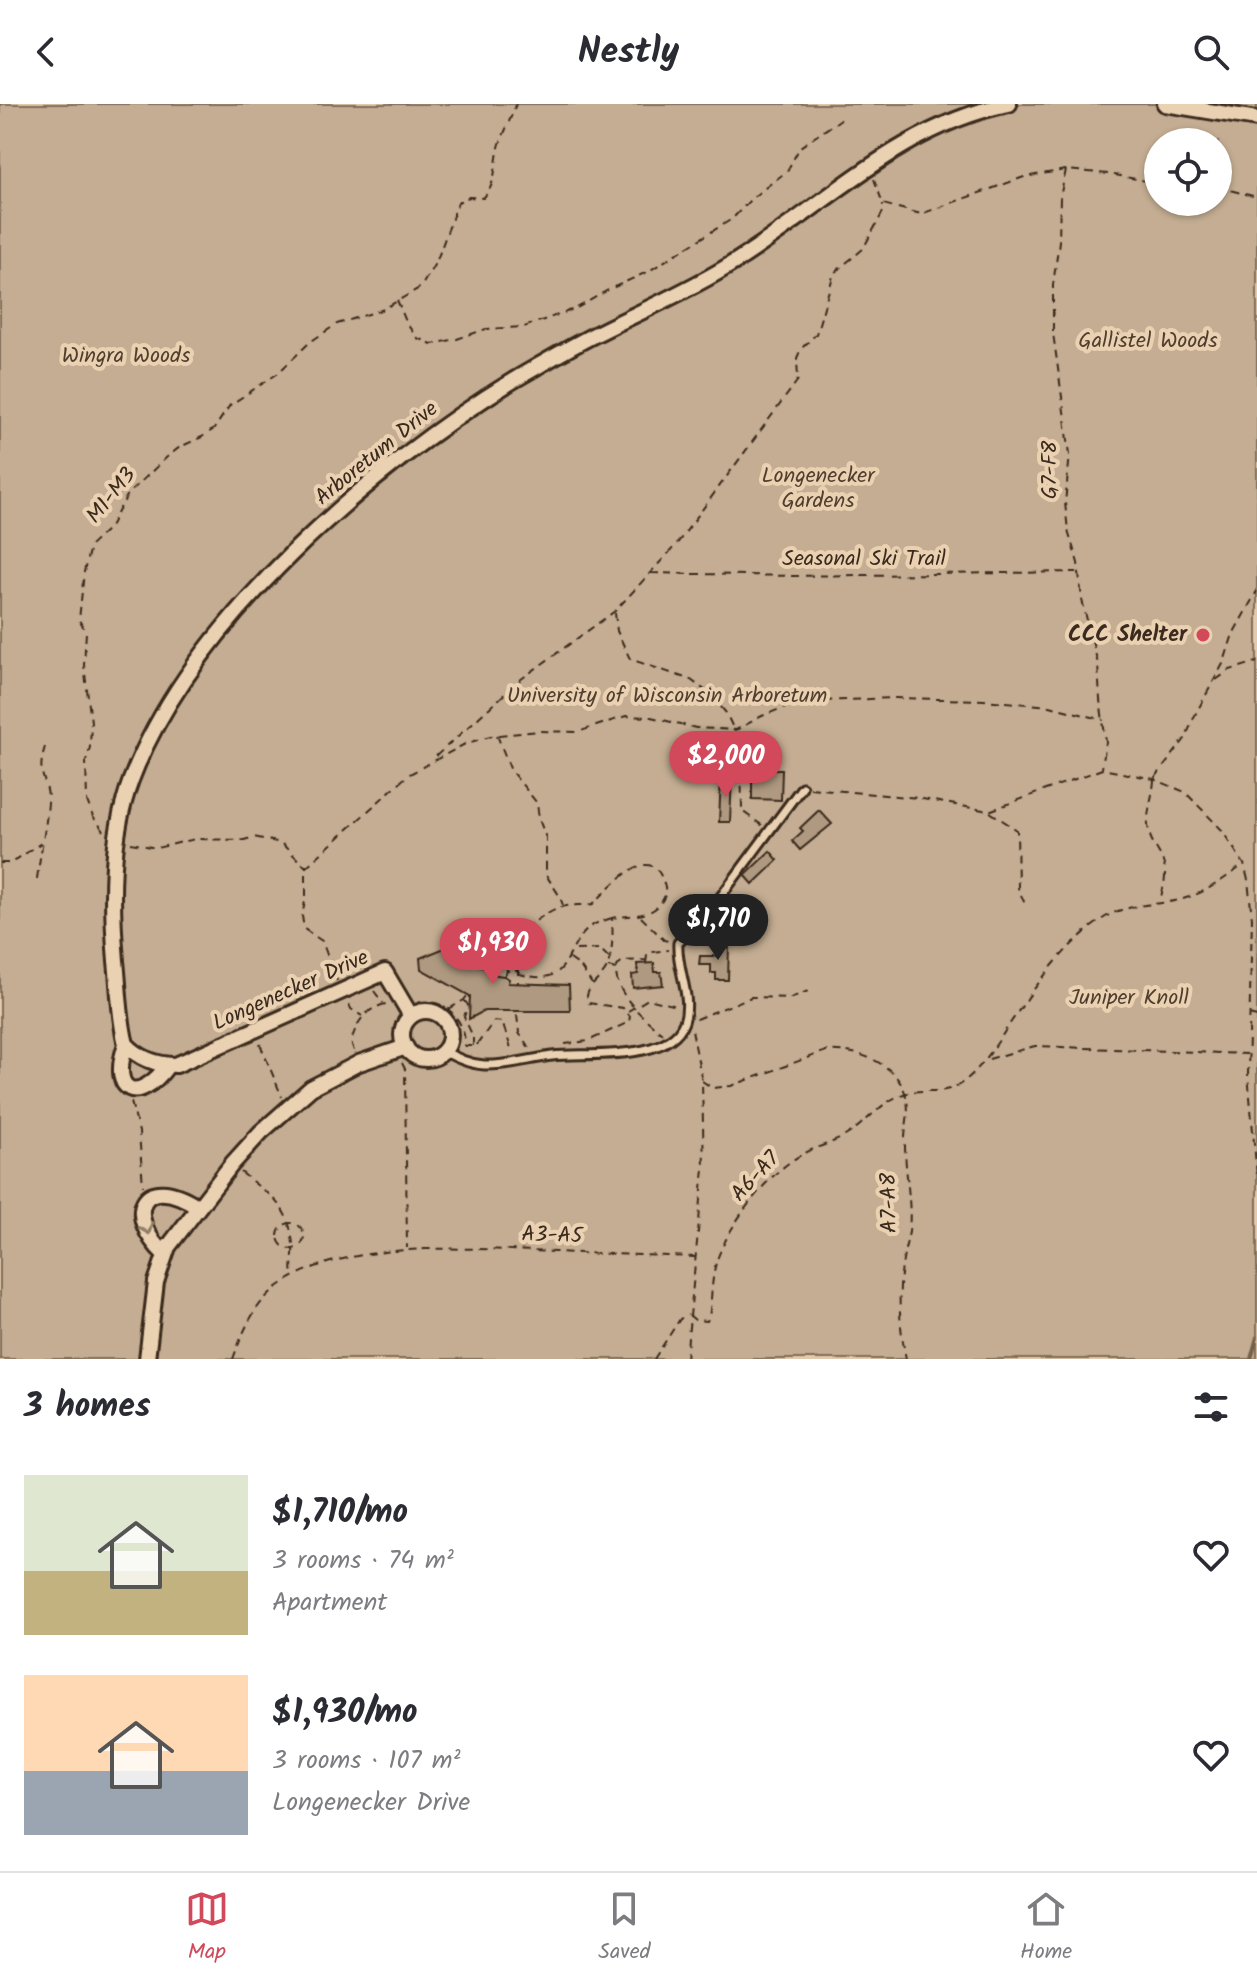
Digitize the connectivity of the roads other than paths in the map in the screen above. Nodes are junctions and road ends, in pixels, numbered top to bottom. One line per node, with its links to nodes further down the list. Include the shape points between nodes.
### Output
1 (1009, 104): 6 (street, Arboretum Drive, via 947,123 900,146 732,264 512,382 441,428 356,495 257,589 168,707 130,782 112,836 113,925)
2 (1165, 104): 3 (street)
3 (1257, 119)
4 (802, 787): 8 (lane, via 678,947 684,1022 663,1044 635,1052 498,1065 463,1061)
5 (407, 1010): 7 (street); 8 (street, via 434,1012 446,1022 450,1037); 9 (street, Longenecker Drive, via 385,972 195,1058)
6 (126, 1044): 9 (street, via 146,1060); 9 (street, Arboretum Drive, via 121,1072 128,1089 150,1086)
7 (401, 1048): 8 (street, via 424,1059); 10 (street, via 311,1088 287,1107)
8 (443, 1051)
9 (168, 1065)
10 (197, 1206): 11 (street); 11 (street, one-way to 11, via 167,1192 146,1199 143,1225)
11 (165, 1255): 12 (street, via 152,1305)
12 (147, 1359)

